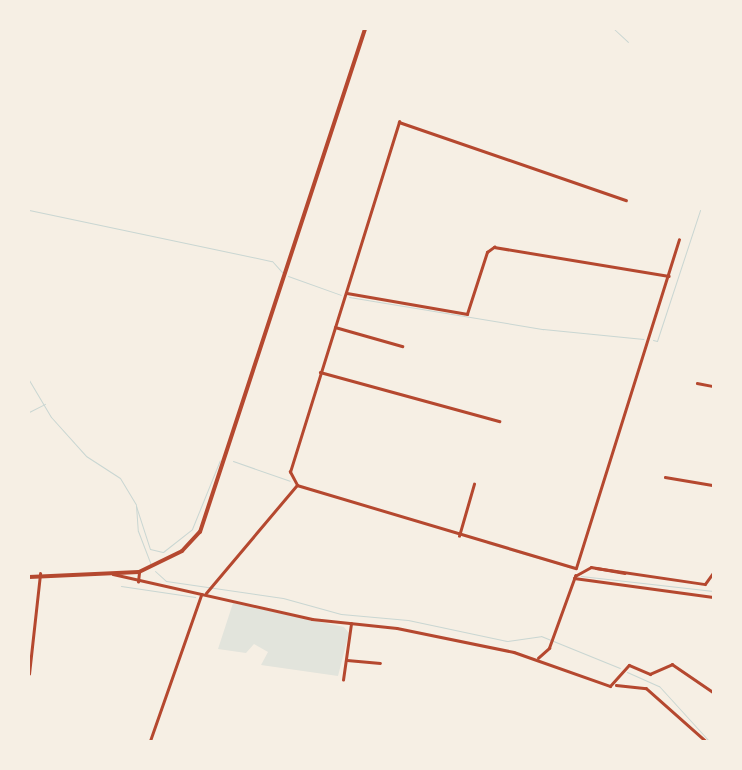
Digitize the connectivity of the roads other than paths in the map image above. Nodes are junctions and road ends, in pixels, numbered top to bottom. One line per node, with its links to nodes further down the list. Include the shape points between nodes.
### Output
1 (365, 29): 17 (main road, via 206,520 185,550)
2 (626, 200): 5 (street, via 403,122 398,126)
3 (679, 240): 4 (street)
4 (668, 276): 5 (street, via 494,247 487,252 467,314); 16 (street, via 579,565 569,569)
5 (347, 293): 6 (street)
6 (335, 327): 7 (street); 8 (street)
7 (402, 346)
8 (320, 372): 11 (street); 14 (street, via 290,472)
9 (697, 383): 10 (street)
10 (713, 386)
11 (499, 421)
12 (665, 477): 15 (street)
13 (474, 484): 16 (street)
14 (297, 485): 16 (street); 24 (street)
15 (713, 485)
16 (459, 536)
17 (139, 572): 20 (main road); 23 (street)
18 (713, 573): 22 (street, via 705,584 596,568 585,568)
19 (40, 574): 20 (main road); 21 (main road); 31 (street)
20 (114, 574): 23 (street)
21 (29, 577)
22 (572, 579): 26 (street); 28 (street, via 549,648)
23 (138, 582): 25 (street)
24 (206, 594): 25 (street); 27 (street)
25 (201, 595): 35 (street)
26 (713, 597)
27 (351, 624): 28 (street, via 410,630); 29 (street)
28 (538, 658): 33 (street)
29 (347, 660): 30 (street); 32 (street)
30 (380, 663)
31 (29, 674)
32 (344, 680)
33 (615, 685): 34 (street, via 629,666 650,674 672,664); 36 (street, via 646,688)
34 (713, 692)
35 (150, 741)
36 (706, 741)

